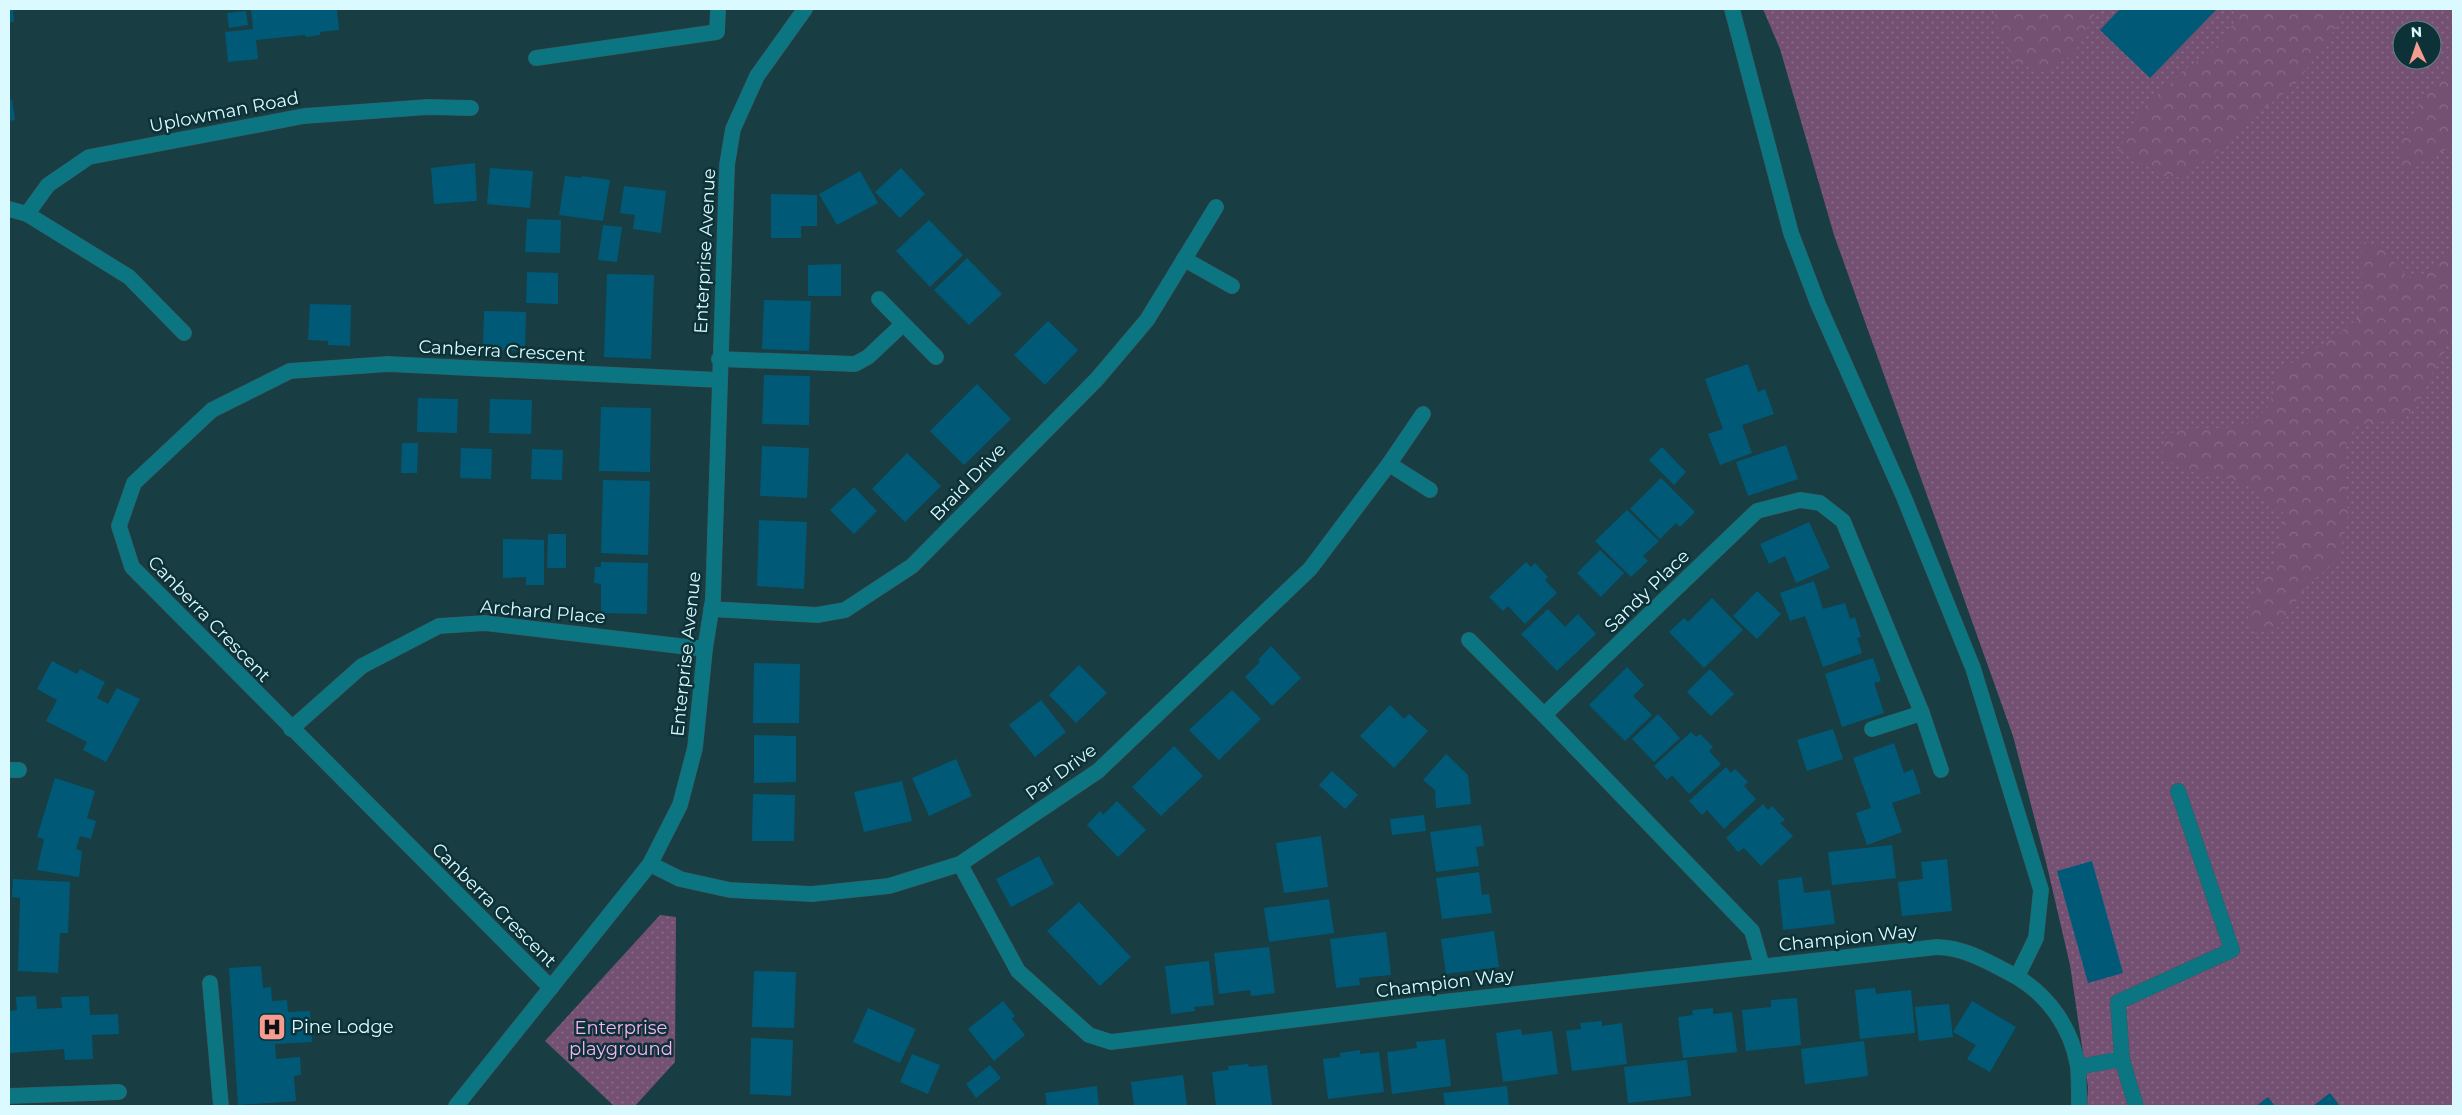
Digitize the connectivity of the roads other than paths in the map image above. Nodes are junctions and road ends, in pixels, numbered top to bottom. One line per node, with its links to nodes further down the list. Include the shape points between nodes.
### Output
1 (718, 9): 4 (street, via 717,32)
2 (805, 9): 15 (street, Enterprise Avenue, via 756,76 733,129 725,176)
3 (1732, 9): 32 (street, via 1791,233 1973,668 2041,890 2036,938)
4 (536, 58)
5 (471, 108): 8 (street, Uplowman Road, via 428,106 304,116 89,157 48,185)
6 (1216, 207): 9 (street, Braid Drive)
7 (9, 209): 8 (street)
8 (27, 214): 13 (street, via 130,277)
9 (1184, 259): 10 (street); 20 (street, Braid Drive, via 1147,320 1097,378 912,566 845,610 817,614)
10 (1232, 286)
11 (879, 300): 12 (street)
12 (903, 324): 14 (street); 15 (street, via 868,357 855,364)
13 (184, 333)
14 (936, 357)
15 (719, 359): 16 (street, Enterprise Avenue)
16 (719, 380): 20 (street, Enterprise Avenue); 25 (street, Canberra Crescent, via 388,364 290,370 212,410 134,482 119,526 132,567)
17 (1423, 414): 18 (street, Par Drive)
18 (1389, 464): 19 (street); 30 (street, Par Drive, via 1318,561 1098,771)
19 (1430, 490)
20 (711, 609): 22 (street, Enterprise Avenue)
21 (1469, 640): 24 (street)
22 (704, 648): 25 (street, Archard Place, via 485,623 439,626 362,666); 29 (street, Enterprise Avenue, via 695,748 680,806)
23 (1922, 713): 24 (street, Sandy Place, via 1843,520 1820,503 1800,500 1757,511); 26 (street); 27 (street, Sandy Place)
24 (1544, 715): 31 (street, via 1752,931)
25 (291, 729): 34 (street, Canberra Crescent)
26 (1872, 729)
27 (1941, 770)
28 (2178, 791): 35 (street, via 2232,950 2118,1002)
29 (650, 864): 30 (street, Par Drive, via 680,879 730,890 812,894 889,886); 34 (street, Enterprise Avenue)
30 (960, 864): 31 (street, Champion Way, via 1018,971 1089,1036 1111,1042)
31 (1762, 966): 32 (street, Champion Way, via 1915,949 1955,948)
32 (2017, 977): 36 (street, Champion Way, via 2048,1001 2070,1039)
33 (210, 983): 40 (street)
34 (551, 988): 41 (street, Enterprise Avenue)
35 (2122, 1059): 36 (street); 43 (street)
36 (2078, 1067): 42 (street, Champion Way)
37 (119, 1092): 39 (street)
38 (9, 1096): 39 (street)
39 (58, 1100)
40 (221, 1106)
41 (456, 1106)
42 (2079, 1106)
43 (2136, 1106)

